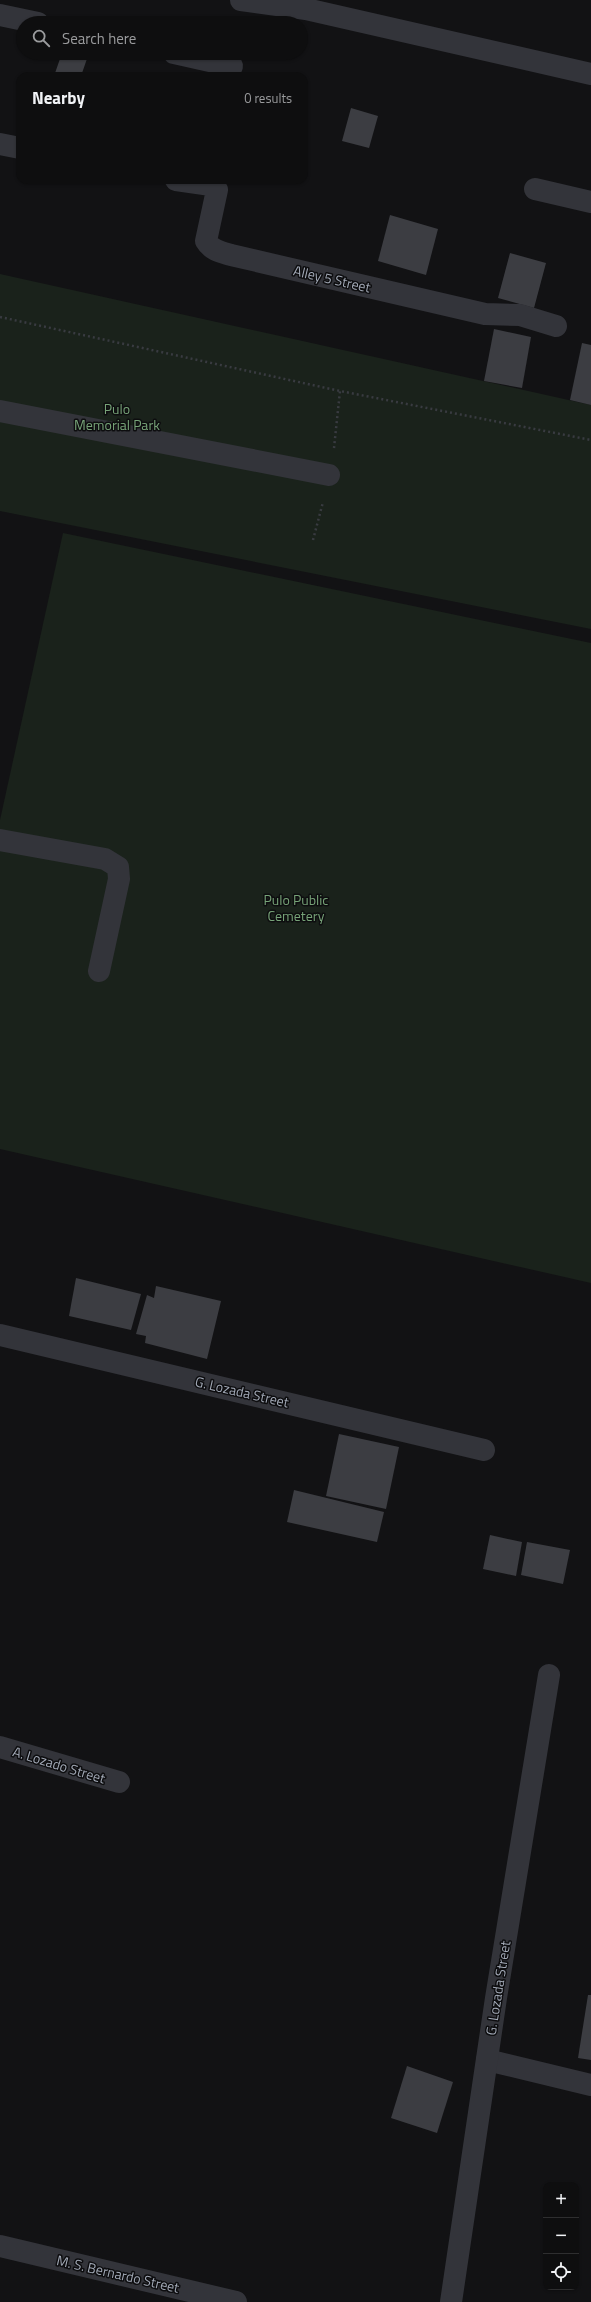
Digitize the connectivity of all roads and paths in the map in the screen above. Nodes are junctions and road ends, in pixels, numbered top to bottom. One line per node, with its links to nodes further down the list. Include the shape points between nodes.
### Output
1 (241, 0): 2 (street)
2 (307, 4): 7 (street)
3 (0, 15): 4 (street)
4 (16, 18)
5 (205, 60): 6 (street)
6 (232, 66)
7 (591, 74)
8 (0, 144): 9 (street)
9 (16, 147)
10 (204, 184): 14 (street, Alley 5 Street, via 211,185 217,190 206,241 209,247 216,250 477,312 520,315)
11 (535, 189): 12 (street)
12 (591, 202)
13 (0, 317): 15 (path)
14 (556, 326)
15 (340, 391): 17 (path); 18 (path, via 334,453)
16 (0, 411): 18 (street)
17 (591, 440)
18 (329, 475): 19 (path)
19 (313, 540)
20 (0, 840): 21 (street, via 105,859 118,867 119,879)
21 (99, 971)
22 (0, 1334): 23 (street, G. Lozada Street)
23 (484, 1450)
24 (549, 1676): 27 (street, G. Lozada Street)
25 (0, 1747): 26 (street, A. Lozado Street)
26 (119, 1782)
27 (487, 2060): 28 (street); 31 (street, G. Lozada Street)
28 (591, 2085)
29 (0, 2246): 30 (street, M. S. Bernardo Street)
30 (236, 2302)
31 (450, 2302)

